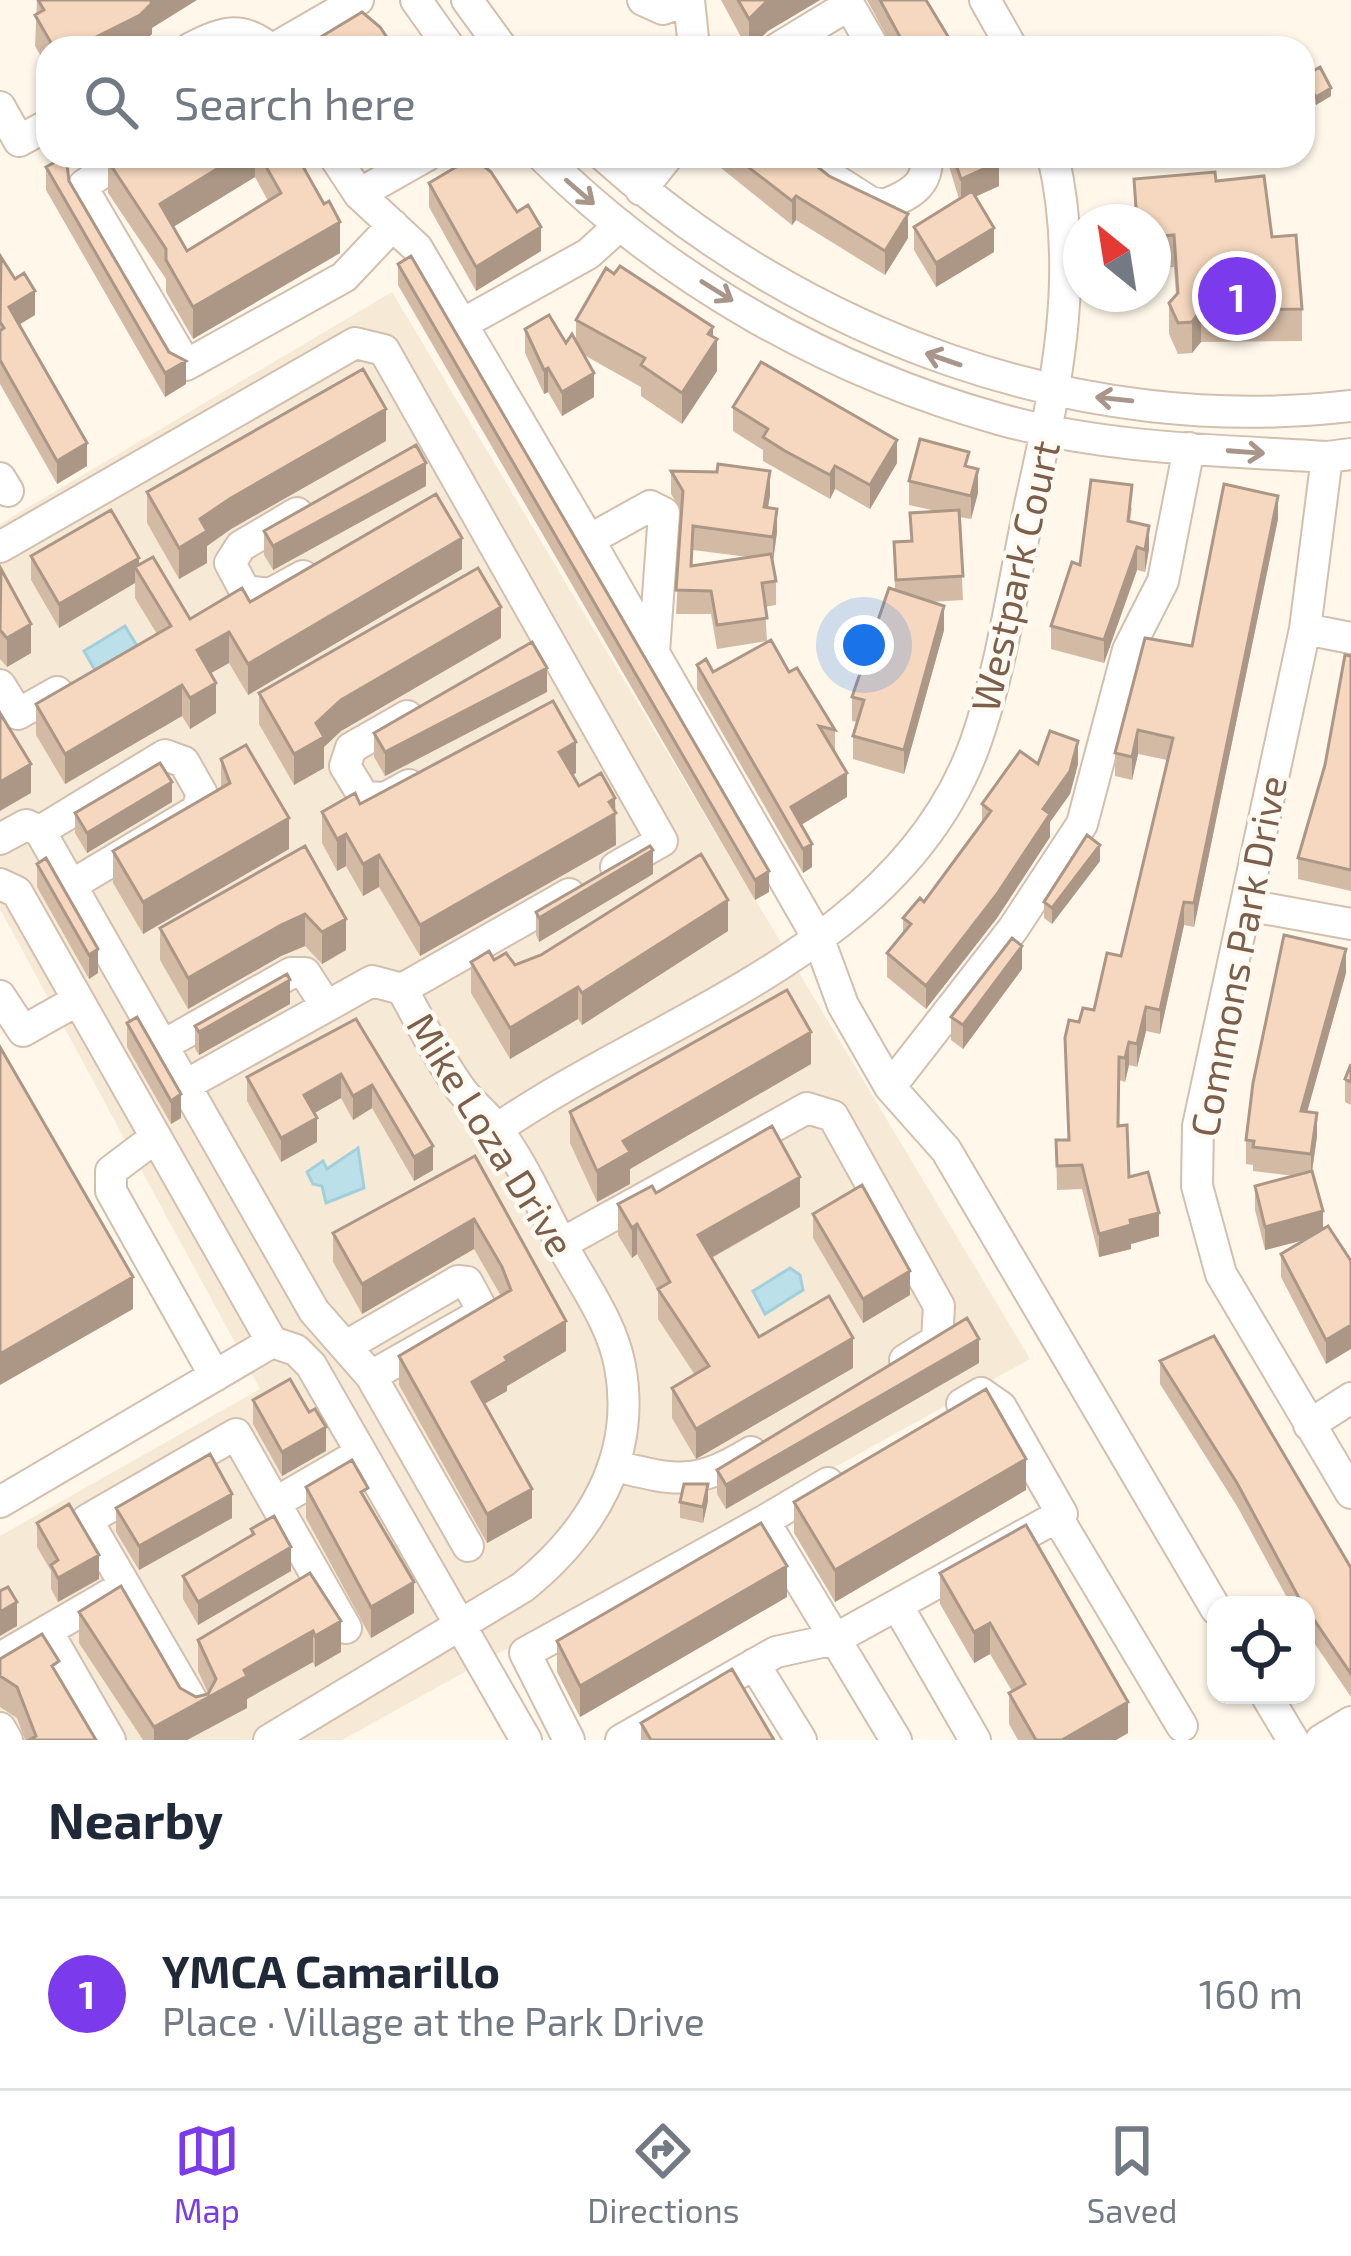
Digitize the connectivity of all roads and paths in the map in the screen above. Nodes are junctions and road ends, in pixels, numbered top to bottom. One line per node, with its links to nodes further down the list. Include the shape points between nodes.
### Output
1 (358, 0): 8 (street)
2 (416, 0): 9 (street)
3 (466, 0): 10 (street)
4 (985, 0): 14 (street)
5 (672, 2): 11 (street)
6 (214, 36): 7 (street)
7 (256, 36)
8 (294, 36)
9 (442, 36)
10 (493, 36)
11 (690, 36)
12 (798, 36): 13 (street, via 849,5)
13 (867, 36)
14 (1005, 36)
15 (0, 107): 16 (street, via 20,141)
16 (36, 132)
17 (106, 168): 28 (street, via 84,185 86,194 186,365 344,277)
18 (342, 168): 27 (street)
19 (405, 168): 27 (street)
20 (556, 168): 29 (street, one-way to 29)
21 (617, 168): 26 (street)
22 (658, 168): 26 (street)
23 (817, 168): 24 (street, via 884,205 920,185)
24 (928, 168)
25 (1056, 168): 31 (street, Westpark Court, via 1068,268)
26 (641, 190): 31 (street, one-way to 26, via 938,358 849,321 727,254)
27 (359, 194): 28 (street)
28 (393, 225): 30 (street, via 417,248)
29 (620, 225): 30 (street, via 588,254); 33 (street, one-way to 33, via 811,349 870,376)
30 (462, 324): 37 (street)
31 (1056, 390): 32 (street, one-way to 31, via 1236,410); 33 (street, Westpark Court)
32 (1351, 406)
33 (1047, 429): 34 (street); 57 (street, Westpark Court, via 974,746 945,805 905,857)
34 (1189, 448): 35 (street, one-way to 35); 65 (street, via 1163,581 1128,650 1082,824 1013,929)
35 (1339, 455): 40 (street, Commons Park Drive)
36 (318, 502): 39 (street, via 241,546 230,563 245,591 270,594)
37 (589, 540): 42 (street); 42 (street, via 650,506 664,513)
38 (0, 547): 50 (street, via 356,343 384,350 424,442 570,702)
39 (328, 562)
40 (1305, 629): 41 (street); 54 (street, Commons Park Drive)
41 (1351, 638)
42 (654, 652): 57 (street)
43 (0, 685): 46 (street)
44 (57, 692): 46 (street)
45 (429, 703): 47 (street, via 351,748 345,766 364,797 385,798)
46 (9, 719)
47 (443, 768)
48 (40, 831): 49 (street, via 26,825); 53 (street); 53 (street, via 164,755 184,762 202,794 197,810)
49 (0, 839)
50 (662, 841): 51 (street); 56 (street)
51 (680, 873)
52 (4, 884): 61 (street)
53 (70, 886): 63 (street)
54 (1246, 905): 55 (street); 76 (street, Commons Park Drive, via 1198,1126 1197,1186 1221,1274)
55 (1351, 923)
56 (497, 934): 58 (street); 59 (street)
57 (819, 940): 65 (street, via 843,1005); 66 (street, Westpark Court)
58 (514, 964)
59 (402, 989): 62 (street, via 372,981); 66 (street, Mike Loza Drive, via 458,1088)
60 (0, 996): 61 (street, via 23,1031)
61 (78, 1000): 67 (street)
62 (325, 1004): 63 (street, via 305,973 291,973); 64 (street)
63 (162, 1046): 64 (street)
64 (184, 1086): 70 (street, via 314,1310)
65 (890, 1087): 88 (street, via 946,1150)
66 (497, 1129): 68 (street, Mike Loza Drive)
67 (156, 1137): 69 (street); 71 (street, via 111,1172 111,1191)
68 (561, 1244): 73 (street, via 807,1108 833,1117 939,1306 937,1340); 80 (street, Mike Loza Drive, via 620,1364 624,1412)
69 (272, 1342): 71 (street); 78 (street, via 310,1365)
70 (348, 1345): 72 (street); 72 (street, via 466,1282 477,1316)
71 (215, 1376): 82 (street)
72 (371, 1376): 86 (street)
73 (876, 1377)
74 (1351, 1398): 76 (street)
75 (942, 1416): 84 (street, via 981,1393 1001,1407)
76 (1309, 1425): 81 (street, Commons Park Drive)
77 (773, 1438): 80 (street, via 688,1481)
78 (362, 1453): 83 (street); 90 (street)
79 (863, 1462): 85 (street)
80 (615, 1466): 90 (street, Mike Loza Drive, via 593,1514 559,1557)
81 (1351, 1493)
82 (0, 1502)
83 (275, 1503): 87 (street, via 236,1434 87,1520); 91 (street, via 308,1583)
84 (1057, 1516): 89 (street); 100 (street)
85 (764, 1521): 93 (street); 105 (street, via 525,1653)
86 (468, 1546)
87 (125, 1586): 92 (street); 97 (street, via 180,1659)
88 (1208, 1596)
89 (897, 1605): 93 (street); 109 (street)
90 (460, 1625): 103 (street, Mike Loza Drive); 104 (street)
91 (346, 1628)
92 (47, 1631): 94 (street); 102 (street)
93 (836, 1639): 95 (street); 108 (street)
94 (0, 1658)
95 (754, 1664): 106 (street); 107 (street)
96 (1271, 1704): 110 (street)
97 (197, 1709)
98 (1351, 1722): 111 (street)
99 (0, 1728): 101 (street)
100 (1177, 1736)
101 (7, 1740)
102 (110, 1740)
103 (268, 1740)
104 (526, 1740)
105 (569, 1740)
106 (621, 1740)
107 (801, 1740)
108 (896, 1740)
109 (975, 1740)
110 (1293, 1740)
111 (1321, 1740)

